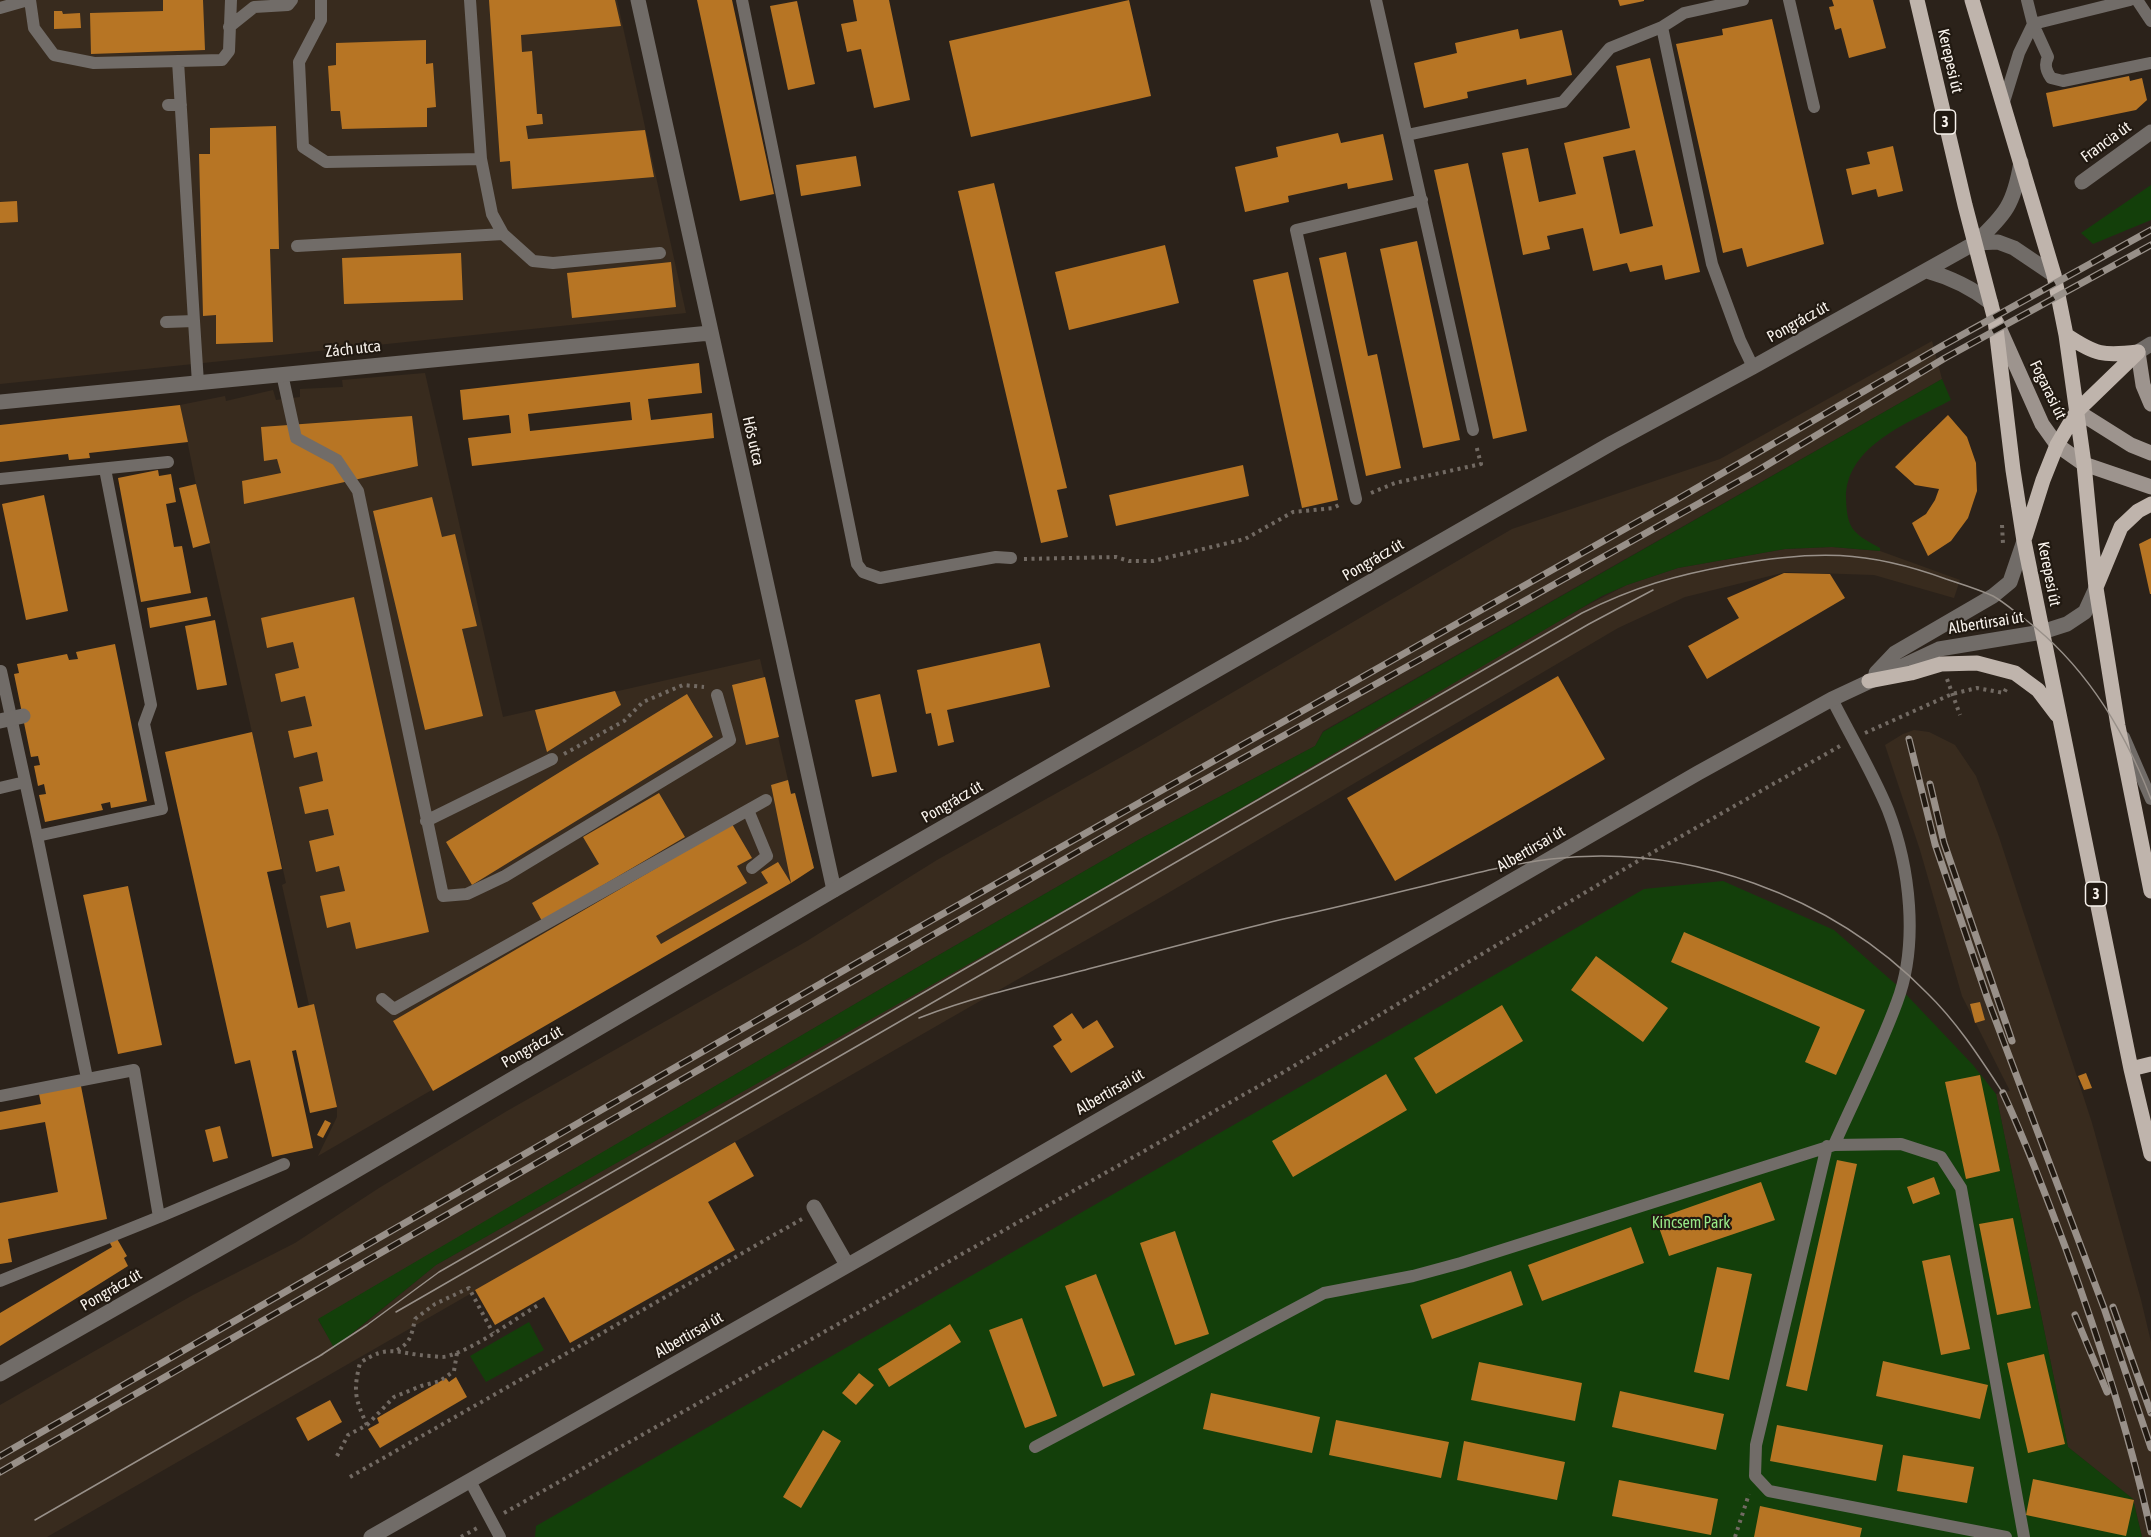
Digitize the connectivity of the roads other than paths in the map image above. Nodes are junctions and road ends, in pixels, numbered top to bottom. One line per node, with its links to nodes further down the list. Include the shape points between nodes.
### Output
1 (231, 0): 18 (lane)
2 (292, 0): 18 (lane, via 288,5 254,7)
3 (321, 0): 26 (lane, via 321,20 299,62 303,147 326,162)
4 (470, 0): 26 (lane)
5 (638, 0): 40 (street, Hős utca)
6 (742, 0): 61 (lane, via 857,564 863,572 880,578 996,557)
7 (1376, 0): 25 (lane)
8 (1743, 0): 19 (lane, via 1684,13)
9 (1789, 0): 23 (lane)
10 (1917, 0): 31 (main road, Kerepesi út / 3)
11 (1972, 0): 22 (main road)
12 (2027, 0): 17 (lane)
13 (2129, 0): 16 (lane); 17 (lane)
14 (25, 1): 15 (lane); 20 (lane, via 34,28 54,55 94,63)
15 (0, 8)
16 (2151, 21)
17 (2033, 24): 21 (lane, via 2048,57 2046,70 2054,80); 22 (lane, via 2019,53)
18 (229, 27): 20 (lane, via 229,51 222,60)
19 (1662, 27): 25 (lane, via 1610,48 1563,102); 43 (lane, via 1712,264)
20 (178, 61): 38 (lane, via 174,105)
21 (2151, 63)
22 (2003, 105): 27 (main road)
23 (1814, 107)
24 (2151, 132): 28 (street, Francia út)
25 (1407, 135): 29 (lane)
26 (481, 159): 30 (lane, via 492,214)
27 (2021, 162): 31 (street, Pongrácz út, via 2012,202); 35 (main road)
28 (2082, 182)
29 (1422, 200): 49 (lane); 57 (lane, via 1296,230)
30 (502, 234): 32 (lane); 33 (lane, via 533,261 553,263)
31 (1975, 243): 34 (street, Pongrácz út); 35 (street, via 1998,242 2014,248); 36 (main road, Kerepesi út / 3)
32 (297, 246)
33 (660, 253)
34 (1927, 271): 36 (street, via 1954,279); 43 (street, Pongrácz út)
35 (2054, 275): 41 (main road)
36 (1991, 303): 37 (main road, Kerepesi út / 3)
37 (1995, 320): 50 (main road, Fogarasi út, via 2042,424); 60 (main road, Kerepesi út / 3)
38 (194, 321): 39 (lane); 45 (lane)
39 (166, 322)
40 (710, 333): 44 (street, Zách utca); 81 (street, Hős utca)
41 (2066, 334): 42 (main road, via 2103,354); 48 (main road)
42 (2145, 348): 47 (main road, via 2143,385); 48 (main road)
43 (1753, 367): 81 (street, Pongrácz út, via 1612,443)
44 (282, 374): 45 (street, Zách utca); 78 (lane, via 296,438 337,460 358,491)
45 (198, 382): 46 (street, Zách utca)
46 (0, 402)
47 (2151, 404)
48 (2077, 411): 50 (main road); 51 (main road, Fogarasi út); 53 (main road)
49 (1473, 430)
50 (2057, 445): 53 (main road, Fogarasi út); 60 (main road)
51 (2151, 453)
52 (168, 462): 54 (lane)
53 (2084, 464): 56 (main road, Fogarasi út); 59 (main road)
54 (105, 469): 55 (lane); 79 (lane, via 151,705 144,724 162,809)
55 (0, 479)
56 (2151, 487)
57 (1356, 499)
58 (2151, 504): 62 (main road, via 2121,527)
59 (2091, 534): 62 (main road); 63 (street)
60 (2024, 541): 64 (main road, Kerepesi út / 3); 66 (street, Albertirsai út, via 2010,582 1895,653)
61 (1011, 558)
62 (2096, 588): 63 (street); 71 (main road)
63 (2085, 612): 64 (street, Albertirsai út, via 2067,624)
64 (2042, 632): 66 (street, Albertirsai út, via 1939,649); 70 (main road, Kerepesi út / 3)
65 (1, 671): 69 (lane)
66 (1869, 681): 68 (street, Albertirsai út); 70 (main road, via 1941,664 1977,663 2015,673 2038,690)
67 (717, 695): 78 (lane, via 730,740 505,876 467,894 442,896)
68 (1832, 699): 88 (lane, via 1887,808 1903,857 1910,932 1897,1001); 93 (street, Albertirsai út, via 1688,778)
69 (12, 719): 73 (lane)
70 (2060, 719): 85 (main road, Kerepesi út / 3)
71 (2118, 726): 75 (lane); 82 (main road)
72 (552, 759): 78 (lane)
73 (25, 782): 74 (lane); 79 (lane)
74 (0, 788)
75 (2151, 799)
76 (766, 800): 77 (lane)
77 (748, 810): 80 (lane, via 767,856); 83 (lane, via 394,1009)
78 (426, 821)
79 (37, 836): 86 (lane)
80 (752, 868)
81 (834, 890): 95 (street, Pongrácz út, via 330,1186)
82 (2151, 891)
83 (382, 999)
84 (2151, 1064): 85 (main road)
85 (2132, 1069): 89 (main road, Kerepesi út / 3)
86 (87, 1078): 87 (lane); 92 (lane, via 134,1070)
87 (0, 1096)
88 (1831, 1146): 96 (lane, via 1461,1263 1324,1293); 100 (lane, via 1756,1445 1755,1476 1769,1491); 101 (lane, via 1901,1144 1941,1157 1961,1188)
89 (2151, 1154)
90 (284, 1164): 92 (lane)
91 (815, 1209): 93 (street)
92 (159, 1217): 94 (lane)
93 (847, 1265): 97 (street, Albertirsai út)
94 (0, 1281)
95 (0, 1374)
96 (1035, 1447)
97 (470, 1481): 98 (street, Albertirsai út); 99 (lane)
98 (371, 1537)
99 (500, 1537)
100 (2006, 1537)
101 (2024, 1537)

